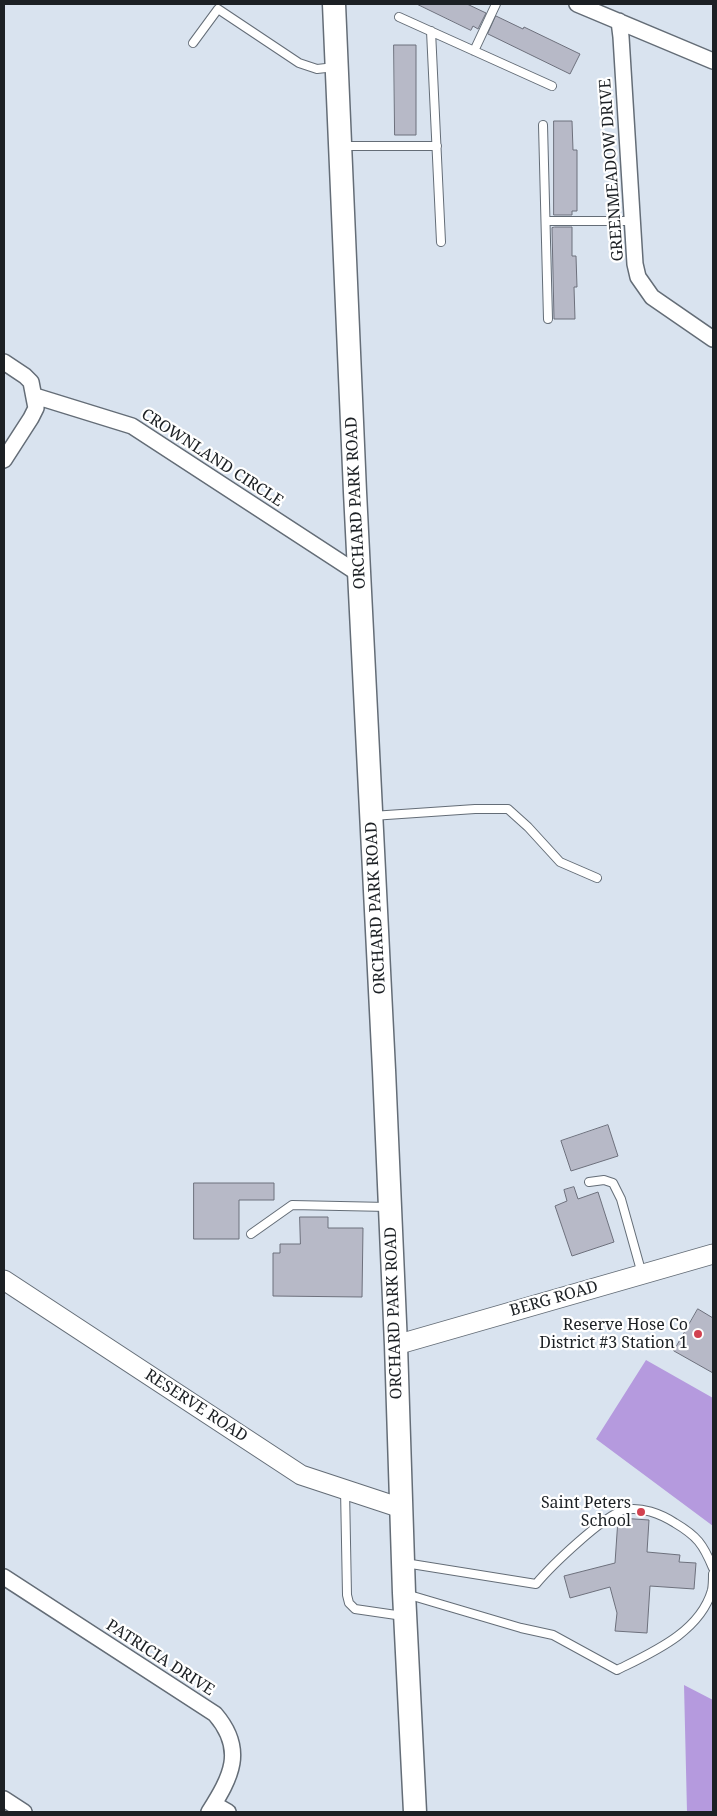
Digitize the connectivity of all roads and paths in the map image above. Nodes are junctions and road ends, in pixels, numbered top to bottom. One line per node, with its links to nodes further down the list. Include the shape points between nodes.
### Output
1 (334, 4): 10 (main road, ORCHARD PARK ROAD)
2 (496, 4): 8 (lane)
3 (577, 4): 5 (street)
4 (399, 17): 6 (lane)
5 (619, 21): 9 (street); 16 (street, GREENMEADOW DRIVE)
6 (431, 31): 8 (lane); 14 (lane)
7 (193, 43): 10 (lane, via 218,9 299,63 317,69)
8 (474, 51): 11 (lane)
9 (713, 61)
10 (337, 66): 13 (main road, ORCHARD PARK ROAD)
11 (552, 86)
12 (543, 125): 15 (lane)
13 (340, 146): 14 (lane); 23 (main road, ORCHARD PARK ROAD)
14 (437, 146): 17 (lane)
15 (546, 220): 16 (lane); 18 (lane)
16 (631, 221): 19 (street, GREENMEADOW DRIVE, via 634,264 644,288 661,304)
17 (441, 242)
18 (548, 319)
19 (713, 339)
20 (4, 362): 21 (street, via 31,382)
21 (34, 396): 22 (street, via 36,408); 23 (street, CROWNLAND CIRCLE, via 132,426)
22 (4, 460)
23 (359, 574): 24 (main road, ORCHARD PARK ROAD)
24 (371, 816): 25 (lane, via 508,809 560,862); 27 (main road, ORCHARD PARK ROAD)
25 (597, 878)
26 (589, 1182): 30 (lane, via 604,1180 613,1184 621,1199)
27 (390, 1207): 28 (lane, via 292,1205); 32 (main road, ORCHARD PARK ROAD)
28 (252, 1234)
29 (713, 1254): 30 (street, BERG ROAD)
30 (642, 1274): 32 (street, BERG ROAD)
31 (4, 1280): 33 (street, RESERVE ROAD, via 301,1475)
32 (396, 1345): 34 (main road, ORCHARD PARK ROAD)
33 (345, 1489): 34 (street, RESERVE ROAD); 40 (lane, via 349,1603 355,1609)
34 (401, 1508): 35 (main road, ORCHARD PARK ROAD)
35 (403, 1563): 36 (lane, via 536,1584 600,1523 624,1510 641,1510 662,1515 693,1534 706,1550); 39 (main road, ORCHARD PARK ROAD)
36 (713, 1568)
37 (713, 1574): 39 (lane, via 712,1590 702,1611 687,1628 660,1649 617,1670 552,1635)
38 (4, 1577): 42 (street, PATRICIA DRIVE, via 215,1714 230,1736 233,1764)
39 (404, 1593): 40 (main road, ORCHARD PARK ROAD)
40 (405, 1616): 45 (main road, ORCHARD PARK ROAD)
41 (4, 1799): 43 (street)
42 (212, 1808): 44 (street)
43 (24, 1812)
44 (228, 1812)
45 (415, 1812)

